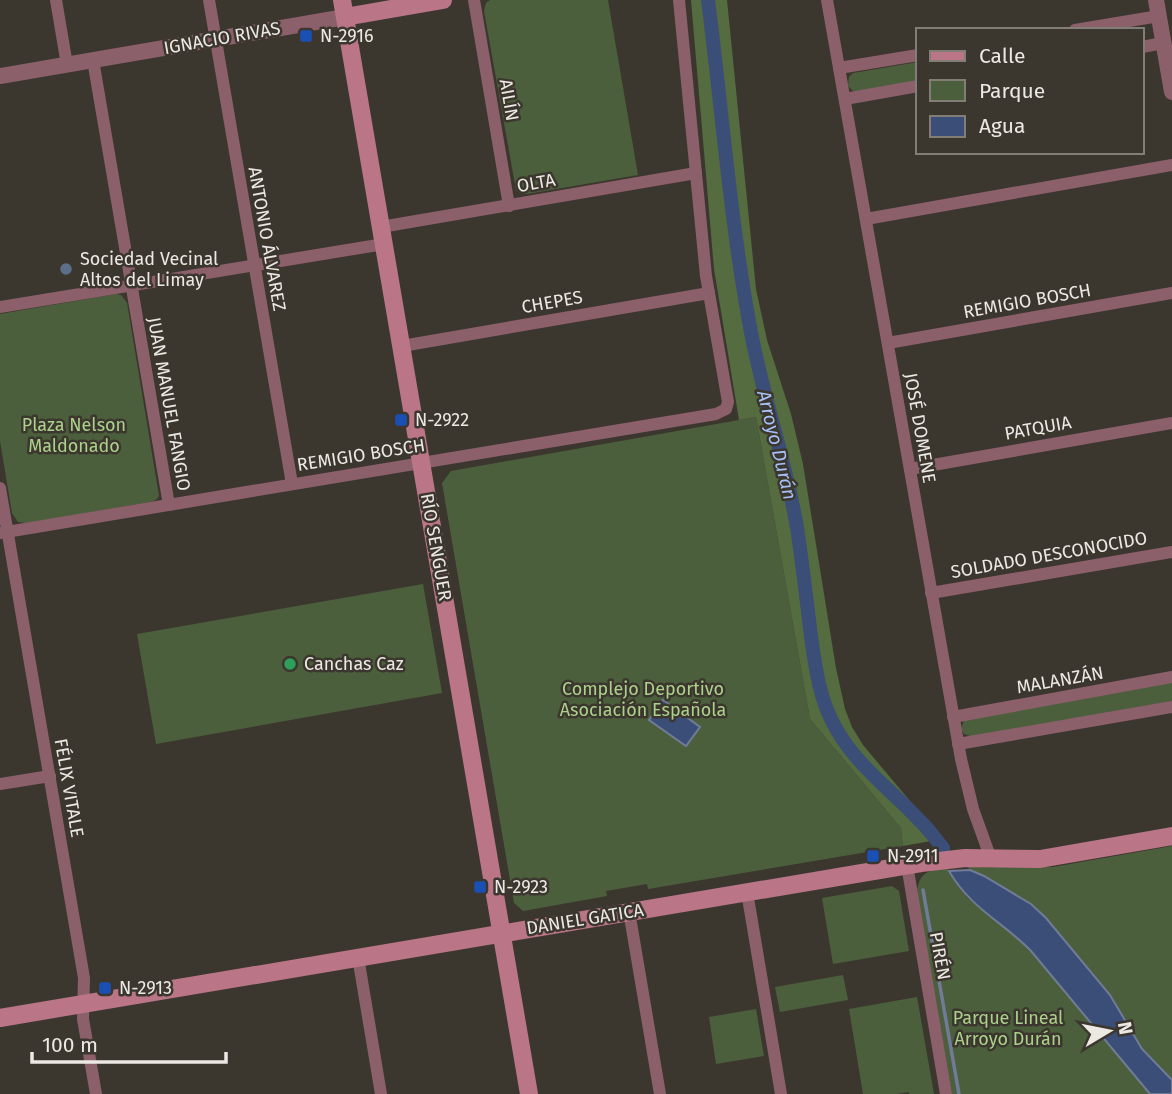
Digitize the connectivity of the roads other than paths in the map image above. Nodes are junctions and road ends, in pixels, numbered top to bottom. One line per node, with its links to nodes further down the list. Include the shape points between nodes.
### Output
1 (56, 0): 15 (street)
2 (209, 0): 10 (street, ANTONIO ÁLVAREZ)
3 (443, 0): 7 (main road, IGNACIO RIVAS)
4 (474, 0): 23 (street, AILÍN)
5 (679, 0): 22 (street)
6 (827, 0): 16 (street, JOSÉ DOMENE)
7 (344, 8): 10 (street, IGNACIO RIVAS); 25 (main road, RÍO SENGUER)
8 (1157, 8): 9 (street); 11 (street)
9 (1082, 28)
10 (215, 39): 14 (street, IGNACIO RIVAS); 26 (street, ANTONIO ÁLVAREZ)
11 (1163, 43): 12 (street); 19 (street)
12 (1144, 47)
13 (916, 55): 16 (street)
14 (93, 60): 15 (street, IGNACIO RIVAS); 27 (street, JUAN MANUEL FANGIO)
15 (67, 65): 17 (street, IGNACIO RIVAS)
16 (839, 68): 20 (street, JOSÉ DOMENE)
17 (0, 76)
18 (916, 86): 20 (street)
19 (1172, 92)
20 (845, 99): 24 (street, JOSÉ DOMENE)
21 (1172, 165): 24 (street)
22 (696, 173): 23 (street, OLTA); 28 (street)
23 (509, 205): 25 (street, OLTA)
24 (866, 219): 31 (street, JOSÉ DOMENE)
25 (383, 236): 26 (street, OLTA); 32 (main road, RÍO SENGUER)
26 (254, 266): 27 (street, OLTA); 36 (street, ANTONIO ÁLVAREZ)
27 (131, 285): 30 (street, OLTA); 38 (street, JUAN MANUEL FANGIO)
28 (709, 293): 32 (street, CHEPES); 34 (street, REMIGIO BOSCH, via 726,409)
29 (1172, 293): 31 (street, REMIGIO BOSCH)
30 (0, 307)
31 (888, 344): 35 (street, JOSÉ DOMENE)
32 (402, 346): 34 (main road, RÍO SENGUER)
33 (1172, 422): 35 (street, PATQUIA)
34 (421, 463): 36 (street, REMIGIO BOSCH); 54 (main road, RÍO SENGUER)
35 (910, 469): 42 (street, JOSÉ DOMENE)
36 (292, 484): 38 (street, REMIGIO BOSCH)
37 (0, 488): 39 (street, FÉLIX VITALE)
38 (169, 505): 39 (street, REMIGIO BOSCH)
39 (4, 532): 41 (street, FÉLIX VITALE)
40 (1172, 552): 42 (street, SOLDADO DESCONOCIDO)
41 (6, 555): 47 (street, FÉLIX VITALE)
42 (932, 593): 45 (street, JOSÉ DOMENE)
43 (1172, 677): 45 (street, MALANZÁN)
44 (1172, 707): 46 (street)
45 (953, 717): 46 (street, JOSÉ DOMENE)
46 (958, 744): 50 (street, JOSÉ DOMENE, via 973,809)
47 (50, 776): 48 (street); 56 (street, FÉLIX VITALE, via 84,978)
48 (0, 784)
49 (1172, 836): 50 (main road, DANIEL GATICA, via 1052,858)
50 (991, 859): 51 (main road, DANIEL GATICA)
51 (907, 865): 52 (main road, DANIEL GATICA); 63 (street, PIRÉN)
52 (747, 892): 53 (main road, DANIEL GATICA); 62 (street)
53 (629, 911): 54 (main road, DANIEL GATICA); 61 (street)
54 (501, 933): 55 (main road, DANIEL GATICA); 60 (main road, RÍO SENGUER)
55 (358, 957): 56 (main road, DANIEL GATICA); 59 (street)
56 (83, 1004): 57 (main road, DANIEL GATICA); 58 (street, FÉLIX VITALE)
57 (0, 1018)
58 (96, 1094)
59 (381, 1094)
60 (529, 1094)
61 (660, 1094)
62 (780, 1094)
63 (946, 1094)

